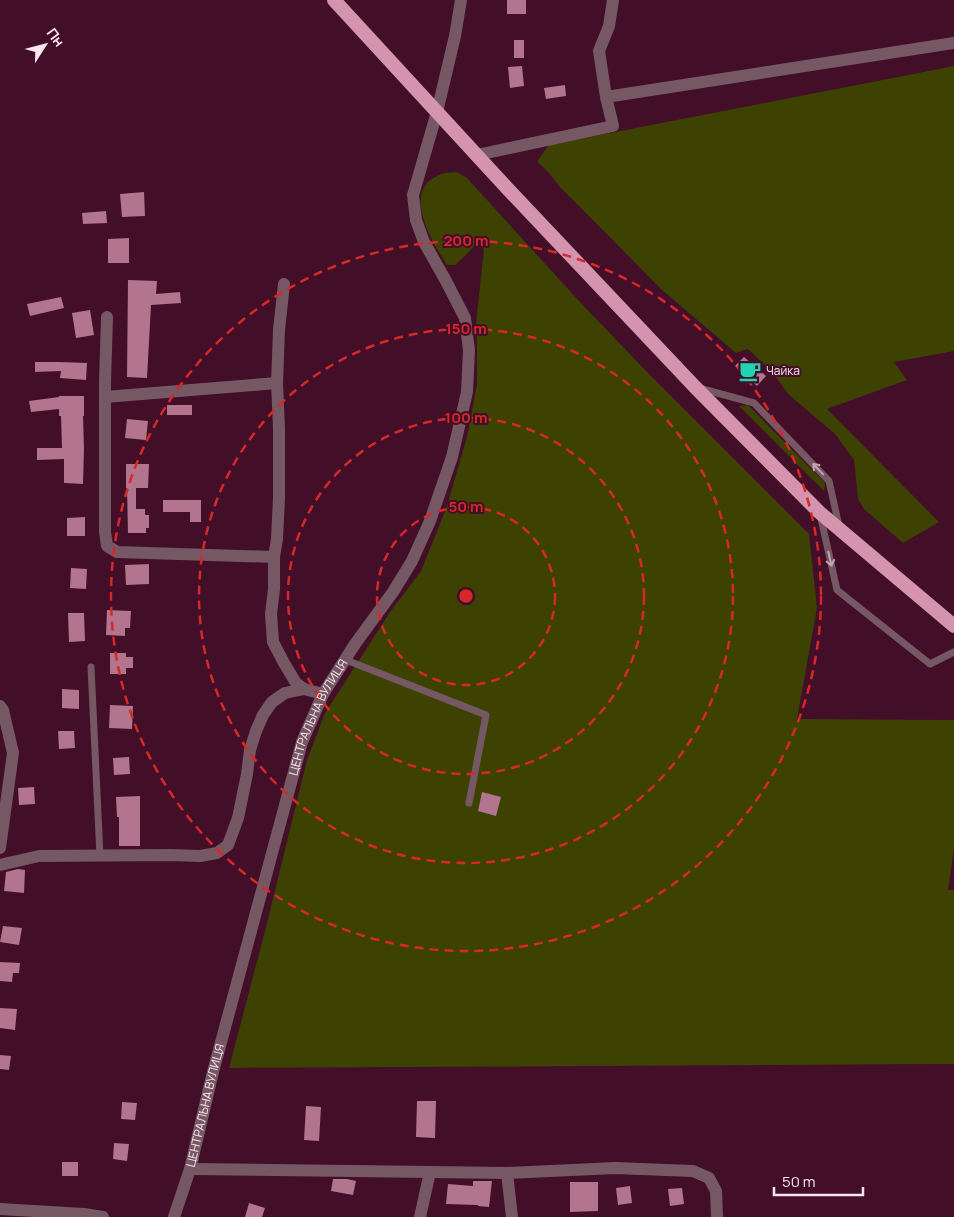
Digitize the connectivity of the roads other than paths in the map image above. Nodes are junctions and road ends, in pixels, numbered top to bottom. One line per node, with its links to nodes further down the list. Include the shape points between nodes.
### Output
1 (334, 0): 6 (highway)
2 (461, 0): 6 (street, ЦЕНТРАЛЬНА ВУЛИЦЯ)
3 (613, 0): 5 (street, via 609,26 598,51)
4 (954, 42): 5 (street)
5 (606, 96): 7 (street, via 613,126)
6 (437, 112): 7 (highway); 18 (street, ЦЕНТРАЛЬНА ВУЛИЦЯ, via 414,195 416,220 424,242 465,318 469,350 467,392 452,456 430,521 412,561)
7 (477, 155): 11 (highway)
8 (284, 284): 10 (street)
9 (107, 317): 12 (street)
10 (277, 383): 12 (street); 15 (street, via 280,498)
11 (695, 387): 13 (highway); 14 (lane, one-way to 11, via 829,481 754,403)
12 (105, 397): 15 (street, via 105,532 108,546 117,552)
13 (819, 512): 14 (highway); 17 (lane, one-way to 17, via 837,590 930,664)
14 (839, 529): 16 (highway)
15 (274, 557): 20 (street, via 271,614 274,642 292,677)
16 (954, 626)
17 (954, 652)
18 (346, 660): 21 (street, ЦЕНТРАЛЬНА ВУЛИЦЯ); 23 (lane, via 486,715)
19 (91, 667): 25 (lane)
20 (304, 689): 21 (street); 25 (street, via 285,693 272,702 263,715 250,750 238,818 228,845 217,853 200,856)
21 (323, 694): 27 (street, ЦЕНТРАЛЬНА ВУЛИЦЯ, via 302,742)
22 (0, 706): 24 (street, via 13,753)
23 (469, 803)
24 (0, 848)
25 (100, 856): 26 (street, via 39,856)
26 (0, 865)
27 (190, 1168): 28 (street); 32 (street, ЦЕНТРАЛЬНА ВУЛИЦЯ)
28 (430, 1172): 29 (street); 33 (street)
29 (507, 1173): 34 (street); 35 (street, via 615,1168 693,1171 708,1178 716,1191)
30 (0, 1209): 31 (street)
31 (103, 1217)
32 (174, 1217)
33 (420, 1217)
34 (512, 1217)
35 (717, 1217)

